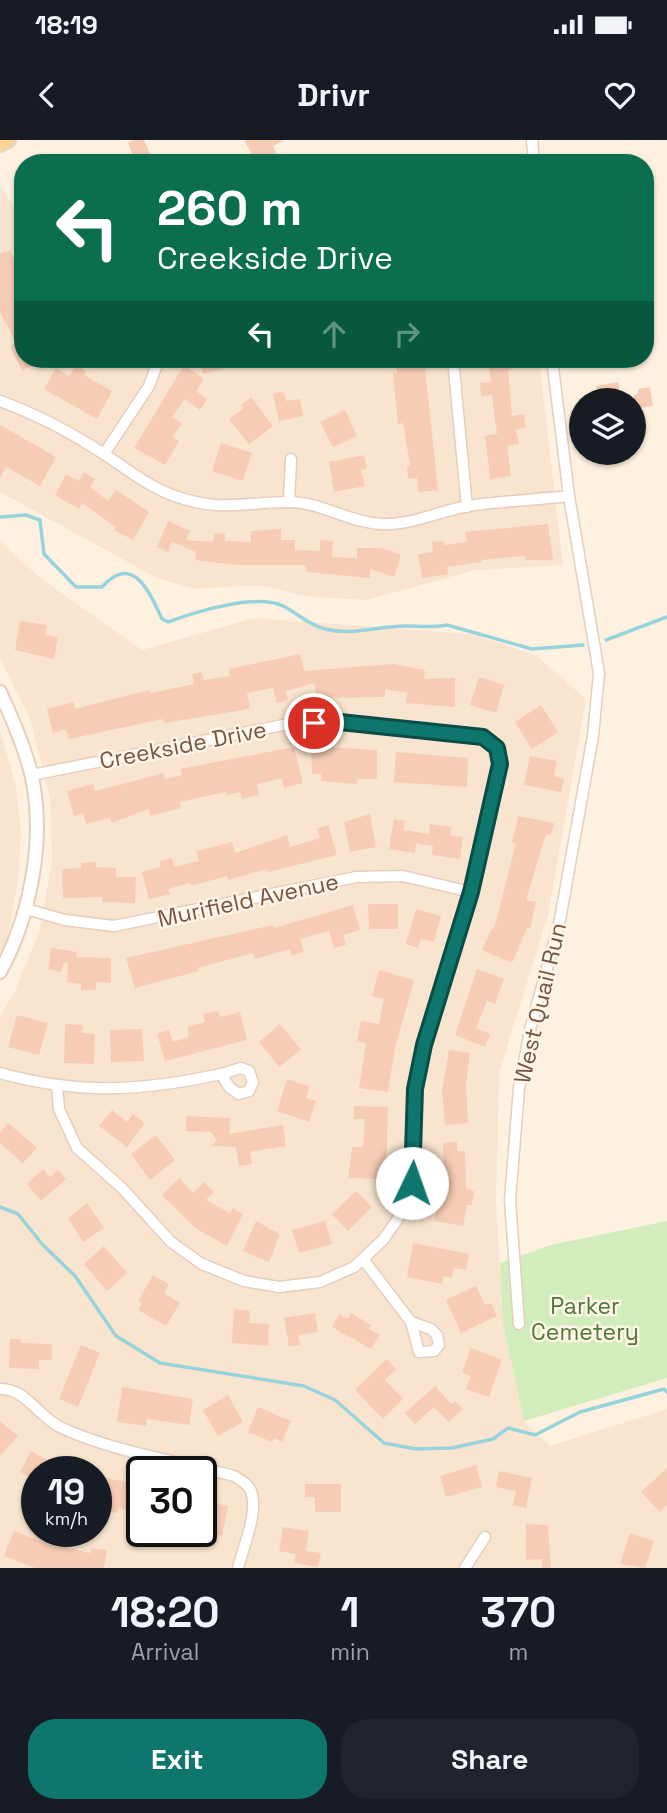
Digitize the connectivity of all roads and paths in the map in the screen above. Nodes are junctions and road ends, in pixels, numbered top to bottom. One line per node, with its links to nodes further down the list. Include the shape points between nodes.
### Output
1 (8, 140): 2 (main road)
2 (0, 144)
3 (156, 368): 7 (street, via 149,386)
4 (454, 368): 11 (street)
5 (553, 368): 9 (street, West Quail Run)
6 (0, 401): 7 (street, via 26,410)
7 (104, 454): 10 (street, via 171,495 210,506)
8 (291, 459): 10 (street)
9 (569, 496): 11 (street); 22 (street, West Quail Run, via 600,673 559,925 531,1026 514,1131 510,1224)
10 (289, 501): 11 (street, via 380,524)
11 (467, 506)
12 (0, 692): 13 (street)
13 (32, 775): 14 (street, Creekside Drive, via 288,724 340,722 483,737 497,748 500,764); 15 (street, via 35,850)
14 (471, 892): 15 (street, Murifield Avenue, via 403,876 356,877 114,926); 20 (street, via 421,1056 415,1089 412,1183 397,1220)
15 (26, 909): 16 (street)
16 (0, 972)
17 (0, 1073): 19 (street)
18 (221, 1074): 19 (street, via 142,1089)
19 (57, 1086): 20 (street, via 59,1109 77,1149 122,1188 171,1242 202,1264 244,1281 279,1287 339,1276)
20 (363, 1259): 21 (street)
21 (411, 1322)
22 (519, 1324)
23 (0, 1389): 25 (street, via 20,1393 48,1420 87,1439 234,1476 247,1484 252,1511)
24 (485, 1537): 26 (street)
25 (238, 1568)
26 (465, 1568)

